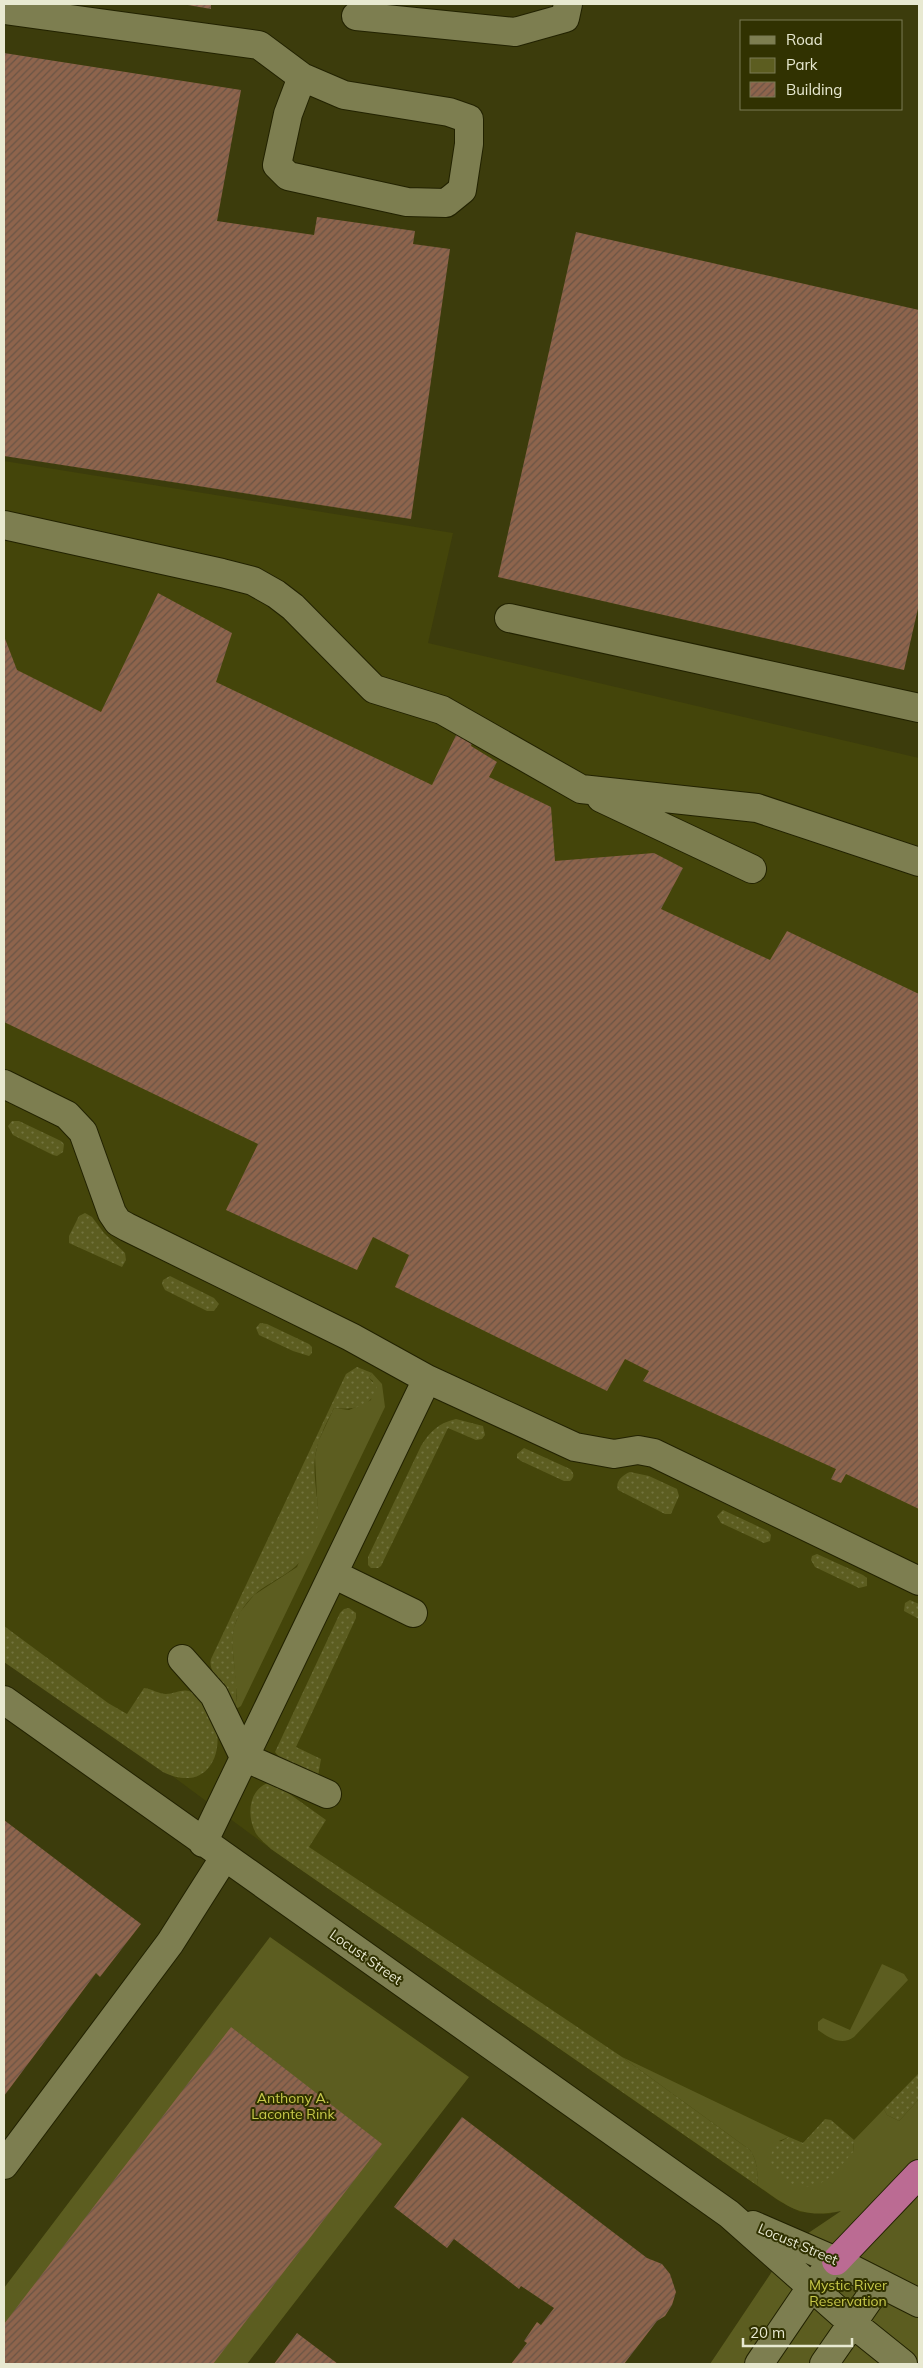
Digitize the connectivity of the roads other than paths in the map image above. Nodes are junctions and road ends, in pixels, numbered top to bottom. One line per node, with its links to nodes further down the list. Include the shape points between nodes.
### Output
1 (568, 4): 3 (street, via 565,18 515,32)
2 (4, 10): 4 (street, via 259,46)
3 (356, 16)
4 (302, 77): 4 (street, via 288,114 277,166 288,176 406,202 446,203 462,190 469,119 449,112 344,95)
5 (4, 525): 8 (street, via 253,581 293,607 374,689 442,710)
6 (509, 618): 7 (street)
7 (919, 708)
8 (581, 789): 9 (street, via 758,808); 10 (street)
9 (919, 862)
10 (752, 869)
11 (4, 1084): 12 (street, via 76,1122 83,1132 118,1222 351,1337)
12 (427, 1379): 13 (street); 14 (street, via 584,1450 614,1454 638,1450 654,1453)
13 (333, 1574): 15 (street); 18 (street)
14 (919, 1581)
15 (413, 1613)
16 (182, 1659): 18 (street, via 214,1695)
17 (4, 1700): 20 (street, Locust Street)
18 (244, 1757): 19 (street); 20 (street)
19 (327, 1794)
20 (214, 1850): 21 (street, via 170,1943); 23 (street, Locust Street)
21 (4, 2165)
22 (919, 2174): 24 (highway)
23 (729, 2214): 24 (street, Locust Street); 26 (street, Locust Street)
24 (836, 2260): 25 (street, Locust Street); 26 (street)
25 (880, 2283): 27 (street, Locust Street); 28 (street)
26 (812, 2286): 28 (street, Locust Street); 29 (street)
27 (919, 2302)
28 (852, 2323): 30 (street); 31 (street, Locust Street)
29 (759, 2364)
30 (824, 2364)
31 (903, 2364)

